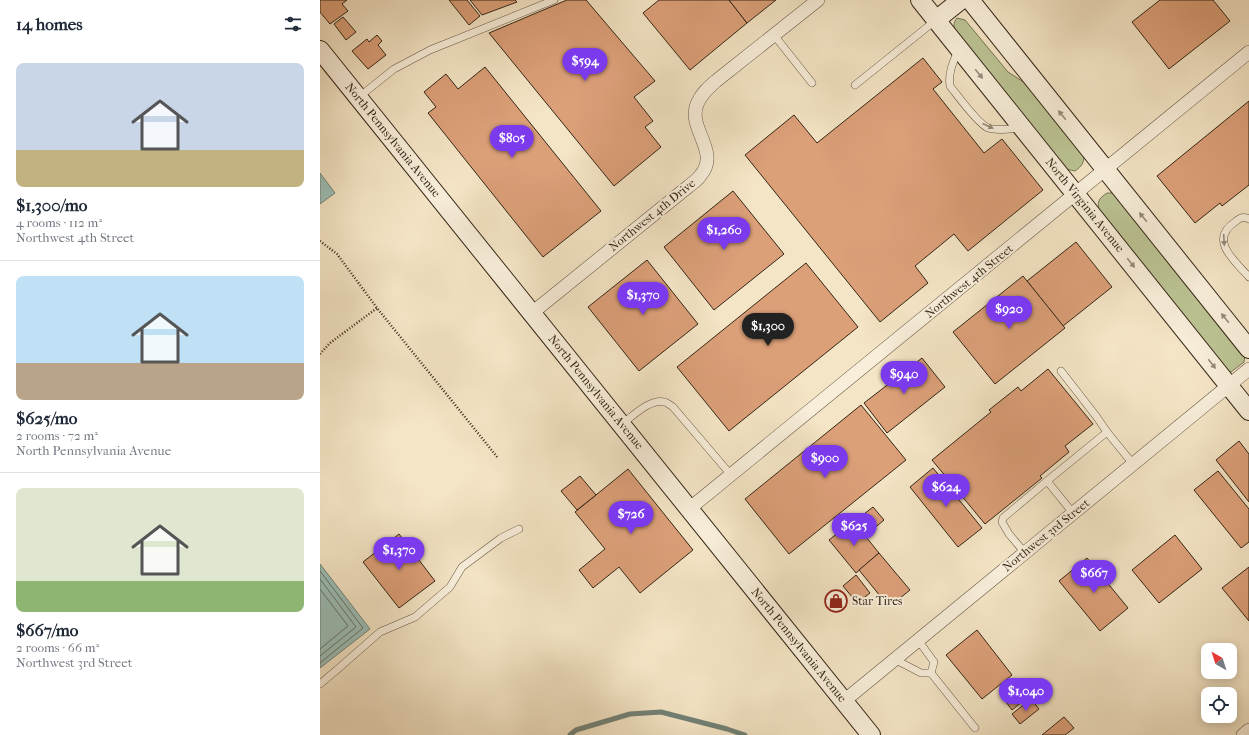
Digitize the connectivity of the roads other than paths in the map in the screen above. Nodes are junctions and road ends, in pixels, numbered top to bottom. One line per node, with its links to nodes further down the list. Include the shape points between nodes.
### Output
1 (554, 0): 13 (lane, via 430,50 394,69)
2 (818, 0): 7 (street, Northwest 4th Drive)
3 (920, 0): 6 (main road, North Virginia Avenue)
4 (961, 0): 6 (main road)
5 (970, 0): 15 (main road, one-way to 5)
6 (936, 20): 8 (main road, North Virginia Avenue); 12 (lane)
7 (774, 35): 11 (lane); 19 (street, Northwest 4th Drive, via 716,81 698,102 695,108 696,128 703,138 708,158 701,175)
8 (959, 48): 14 (main road, North Virginia Avenue, one-way to 14); 14 (lane, one-way to 14, via 950,73 950,86 987,128 1001,130)
9 (320, 50): 13 (main road, North Pennsylvania Avenue)
10 (1249, 52): 15 (street, Northwest 4th Street)
11 (812, 83)
12 (855, 85)
13 (358, 97): 19 (main road, North Pennsylvania Avenue)
14 (1022, 127): 16 (main road, North Virginia Avenue)
15 (1106, 170): 16 (street, Northwest 4th Street); 20 (main road, one-way to 15)
16 (1075, 194): 23 (main road, North Virginia Avenue, one-way to 23); 28 (street, Northwest 4th Street)
17 (1249, 218): 18 (lane, one-way to 18, via 1240,218 1228,227 1223,241 1225,248)
18 (1249, 277)
19 (532, 313): 25 (main road, North Pennsylvania Avenue)
20 (1249, 349)
21 (1249, 369): 23 (street, Northwest 3rd Street)
22 (1061, 371): 26 (lane)
23 (1229, 386): 24 (main road, North Virginia Avenue); 27 (street, Northwest 3rd Street)
24 (1249, 411)
25 (622, 425): 28 (lane, via 648,405 666,402); 30 (main road, North Pennsylvania Avenue)
26 (1107, 432): 27 (lane); 29 (lane)
27 (1133, 464): 31 (street, Northwest 3rd Street)
28 (730, 474): 30 (street, Northwest 4th Street)
29 (1047, 481): 31 (lane); 33 (lane, via 1003,518 1002,522 1009,534)
30 (689, 508): 38 (main road, North Pennsylvania Avenue)
31 (1073, 513): 33 (street, Northwest 3rd Street)
32 (519, 530): 37 (lane, via 501,538 462,566 450,587 415,617 380,632)
33 (1025, 552): 34 (street, Northwest 3rd Street)
34 (918, 640): 35 (street, Northwest 3rd Street); 36 (lane, via 934,662)
35 (894, 659): 36 (lane, via 921,673); 38 (street, Northwest 3rd Street)
36 (931, 673): 39 (lane)
37 (320, 684)
38 (844, 701): 41 (main road, North Pennsylvania Avenue)
39 (975, 728)
40 (1249, 730): 42 (street)
41 (871, 735)
42 (1243, 735)

